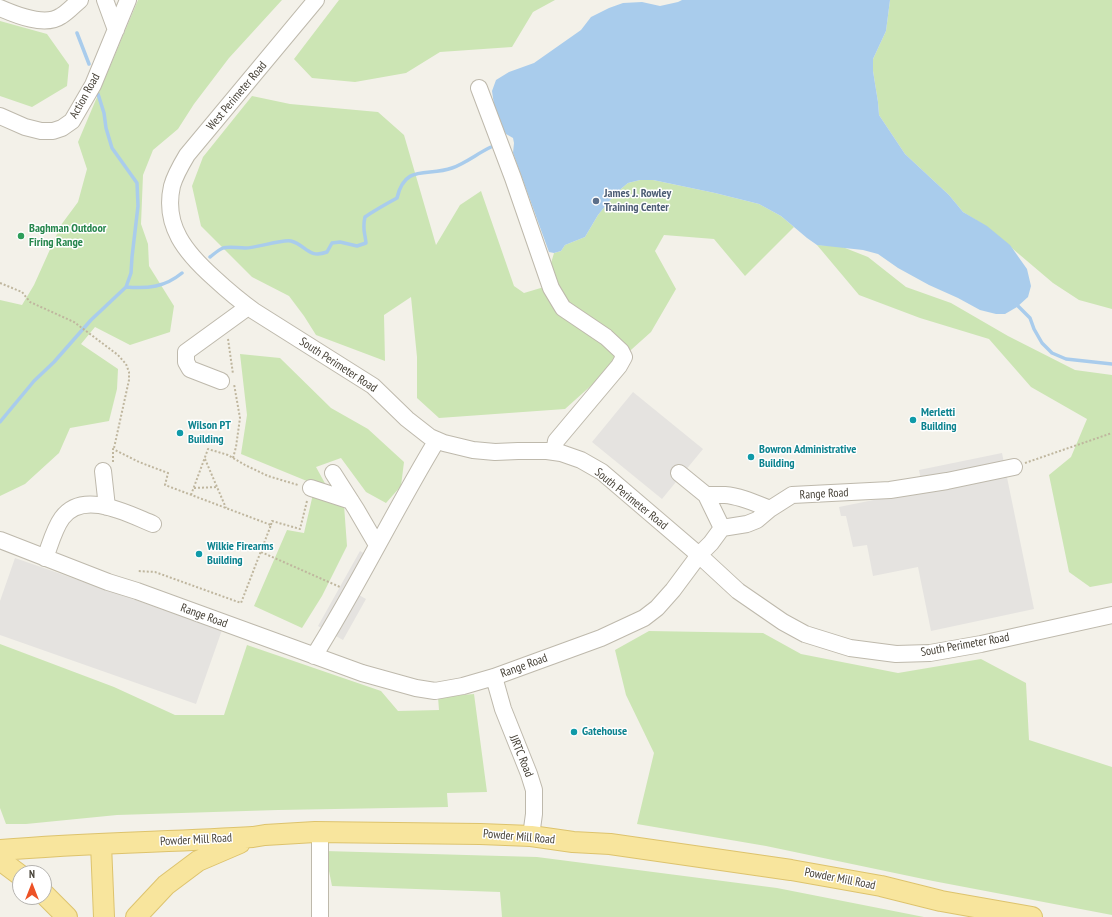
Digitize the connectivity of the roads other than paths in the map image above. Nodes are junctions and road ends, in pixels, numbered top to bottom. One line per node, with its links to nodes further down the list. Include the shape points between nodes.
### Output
1 (80, 0): 5 (lane, via 60,17 49,21 22,17)
2 (105, 0): 6 (lane)
3 (128, 0): 6 (lane, Action Road)
4 (316, 0): 9 (lane, West Perimeter Road, via 186,156 176,174)
5 (0, 8)
6 (116, 30): 8 (lane, Action Road, via 93,85 72,121 53,131 41,131)
7 (479, 88): 13 (lane, via 551,288 563,308 606,337 624,357 556,441)
8 (0, 116)
9 (171, 198): 10 (lane, South Perimeter Road, via 171,215 175,229 191,256)
10 (248, 307): 11 (lane, via 186,352 186,362 190,369); 12 (lane, South Perimeter Road, via 373,386 407,419)
11 (229, 380)
12 (437, 440): 13 (lane, South Perimeter Road, via 473,450); 26 (lane)
13 (554, 452): 27 (lane, South Perimeter Road, via 573,457 602,472)
14 (1014, 466): 22 (lane, Range Road, via 890,490 792,495)
15 (108, 468): 21 (lane)
16 (333, 473): 20 (lane)
17 (679, 473): 19 (lane)
18 (311, 488): 20 (lane)
19 (706, 495): 22 (lane, via 736,497); 24 (lane)
20 (350, 501): 26 (lane)
21 (107, 507): 23 (lane); 28 (lane, via 84,504 68,511 61,519)
22 (770, 509): 24 (lane, Range Road, via 748,524)
23 (153, 524)
24 (722, 528): 27 (lane, Range Road)
25 (0, 540): 28 (lane, Range Road)
26 (376, 545): 30 (lane)
27 (699, 555): 29 (lane, South Perimeter Road, via 738,591 783,622 805,634 864,650 896,654 942,651); 31 (lane, Range Road, via 658,608 644,618 601,638)
28 (45, 558): 30 (lane, Range Road)
29 (1112, 615)
30 (314, 656): 31 (lane, Range Road, via 362,673 435,691)
31 (494, 677): 33 (lane, JJRTC Road, via 503,709 534,790)
32 (320, 832): 33 (main road, Powder Mill Road); 34 (main road, Powder Mill Road); 43 (lane)
33 (531, 836): 44 (main road, Powder Mill Road, via 610,844 792,870)
34 (253, 837): 35 (main road, Powder Mill Road); 42 (main road, via 198,861 166,885)
35 (101, 844): 36 (main road, Powder Mill Road); 41 (main road)
36 (0, 850)
37 (0, 862): 38 (main road)
38 (12, 869)
39 (52, 902): 40 (main road)
40 (67, 917)
41 (104, 917)
42 (136, 917)
43 (320, 917)
44 (1032, 917)

